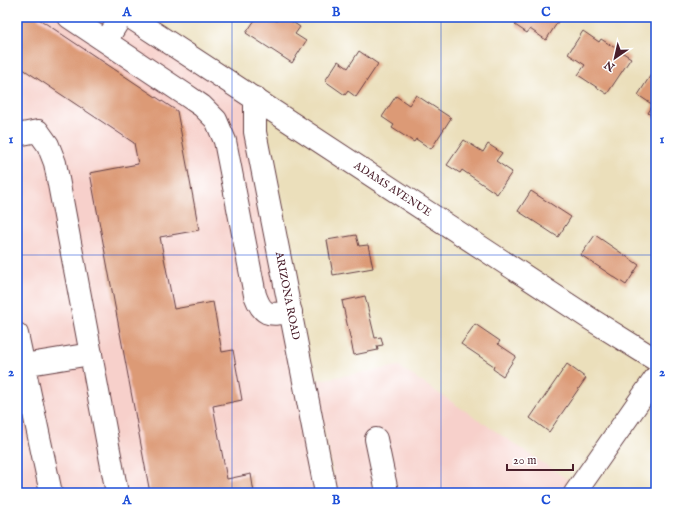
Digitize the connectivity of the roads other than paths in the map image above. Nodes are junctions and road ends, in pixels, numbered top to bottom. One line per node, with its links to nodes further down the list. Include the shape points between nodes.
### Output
1 (69, 17): 4 (street)
2 (121, 17): 4 (street)
3 (130, 17): 5 (street, ADAMS AVENUE)
4 (106, 41): 8 (street, via 202,106 216,120 224,141)
5 (255, 98): 7 (street, ARIZONA ROAD, via 255,132); 12 (street, ADAMS AVENUE)
6 (17, 135): 11 (street, via 38,131 48,145 55,163)
7 (278, 248): 8 (street); 9 (street, ARIZONA ROAD)
8 (247, 254): 9 (street, via 255,295 263,310 273,314)
9 (291, 312): 18 (street, ARIZONA ROAD)
10 (17, 334): 13 (street)
11 (91, 354): 13 (street); 17 (street)
12 (656, 360)
13 (20, 366): 16 (street)
14 (656, 377): 20 (street)
15 (376, 439): 19 (street)
16 (51, 493)
17 (117, 493)
18 (326, 493)
19 (387, 493)
20 (575, 493)

